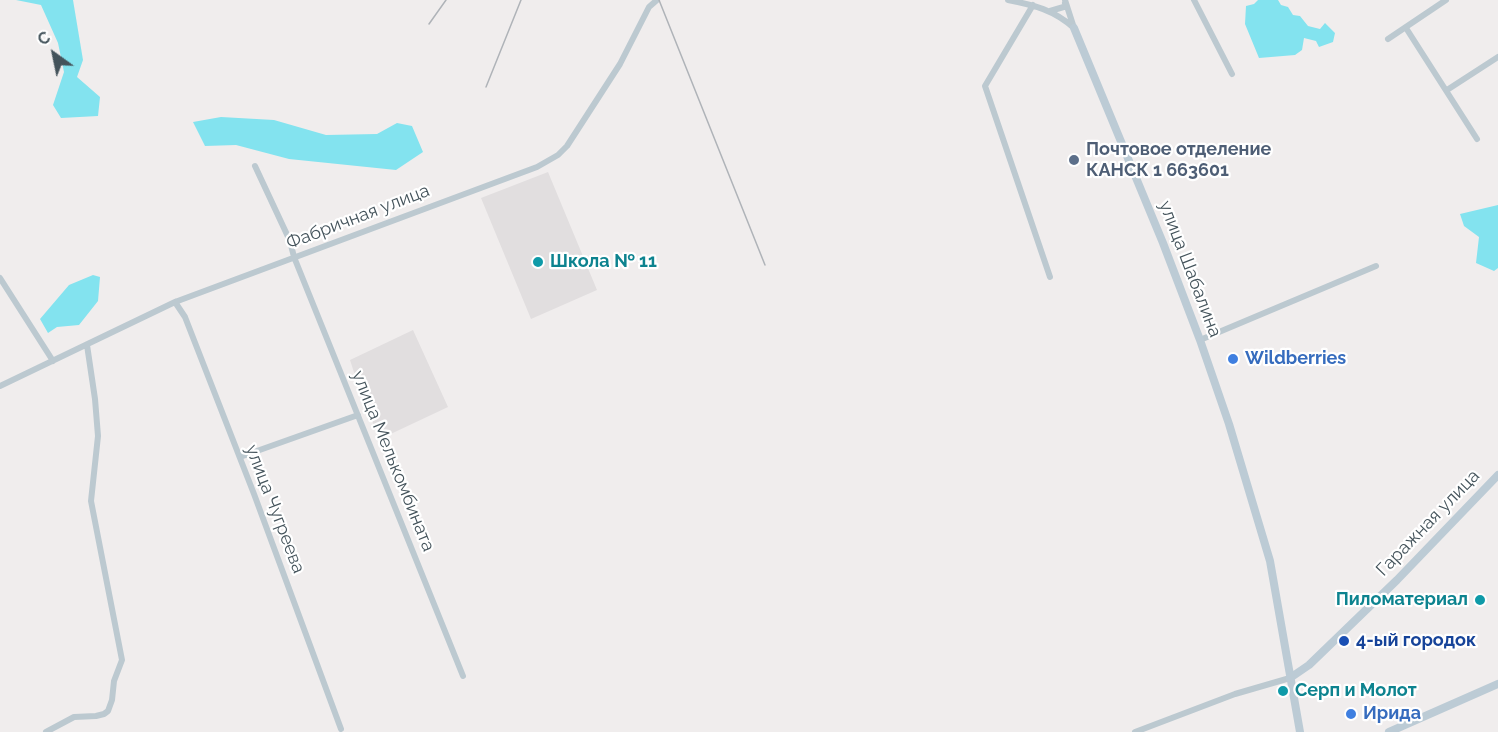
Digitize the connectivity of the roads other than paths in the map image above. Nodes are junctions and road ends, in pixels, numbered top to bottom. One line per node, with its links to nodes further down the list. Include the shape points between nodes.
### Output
1 (657, 0): 16 (street, Фабричная улица, via 649,7 620,64 558,155 526,171)
2 (1013, 0): 6 (street)
3 (1194, 0): 12 (street)
4 (1446, 0): 9 (street)
5 (1065, 2): 7 (street); 8 (street, улица Шабалина)
6 (1037, 4): 7 (street); 18 (street, via 985,86)
7 (1050, 11): 8 (street)
8 (1074, 28): 21 (street, улица Шабалина)
9 (1406, 28): 10 (street); 13 (street)
10 (1388, 39)
11 (1498, 57): 13 (street)
12 (1232, 74)
13 (1447, 90): 14 (street)
14 (1478, 140)
15 (255, 166): 16 (street, улица Мелькомбината)
16 (294, 257): 20 (street, Фабричная улица); 25 (street, улица Мелькомбината)
17 (1376, 266): 21 (street)
18 (1050, 277)
19 (0, 278): 23 (street)
20 (175, 302): 22 (street, Фабричная улица); 26 (street, улица Чугреева, via 185,317)
21 (1200, 340): 29 (street, улица Шабалина, via 1270,561)
22 (87, 345): 23 (street, Фабричная улица); 33 (street, via 98,436 91,501 122,660 108,711 74,717)
23 (53, 361): 24 (street, Фабричная улица)
24 (0, 386)
25 (358, 415): 26 (street); 28 (street, улица Мелькомбината)
26 (240, 457): 31 (street, улица Чугреева)
27 (1498, 475): 29 (street, Гаражная улица, via 1397,580 1309,665)
28 (464, 676)
29 (1290, 678): 32 (street, улица Шабалина); 34 (street, Гаражная улица)
30 (1498, 684): 35 (street)
31 (341, 729)
32 (1301, 730)
33 (46, 732)
34 (1135, 732)
35 (1389, 732)

